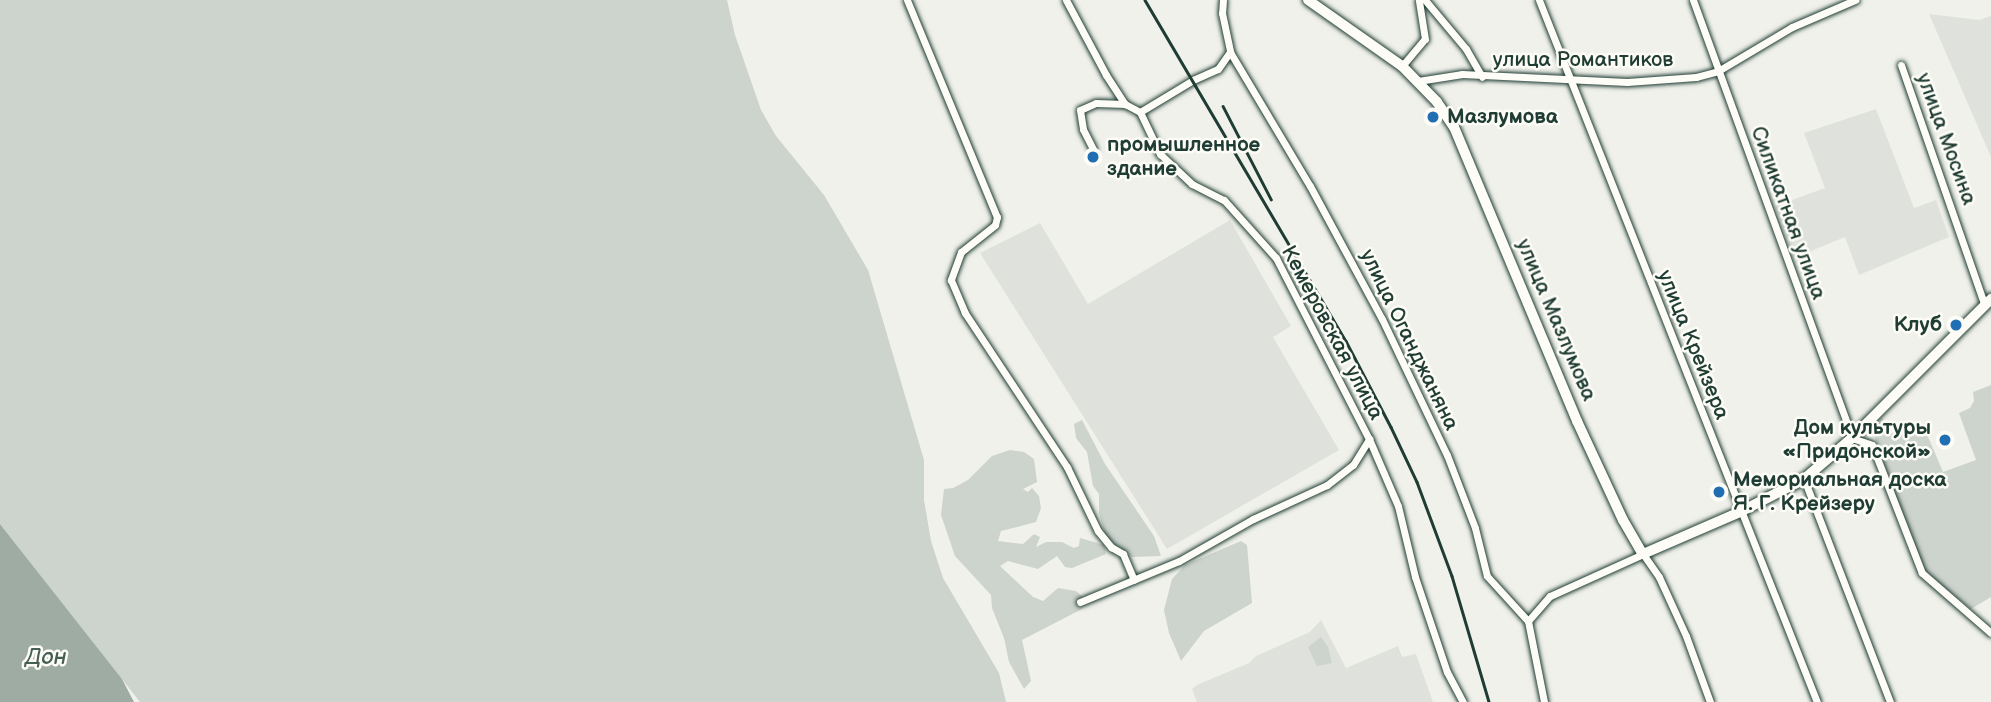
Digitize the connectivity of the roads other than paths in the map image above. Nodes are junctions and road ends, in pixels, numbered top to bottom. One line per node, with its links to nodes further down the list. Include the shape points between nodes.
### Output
1 (907, 0): 26 (street, via 998,217 995,225 961,252 951,280 965,313 1067,467 1098,531 1123,554)
2 (1066, 0): 17 (street)
3 (1223, 0): 10 (street, улица Оганджаняна)
4 (1308, 0): 12 (street, улица Мазлумова)
5 (1419, 0): 12 (street, via 1425,39)
6 (1425, 0): 14 (street, via 1466,49)
7 (1539, 0): 15 (street, улица Крейзера)
8 (1693, 0): 13 (street, Силикатная улица)
9 (1855, 0): 13 (street, улица Романтиков, via 1792,27)
10 (1230, 52): 18 (street, via 1218,69); 28 (street, улица Оганджаняна, via 1382,319 1447,455 1475,528 1487,576)
11 (1901, 65): 20 (street, улица Мосина)
12 (1402, 66): 16 (street, улица Мазлумова)
13 (1718, 71): 15 (street, улица Романтиков, via 1669,80); 21 (street, Силикатная улица)
14 (1482, 77): 15 (street, улица Романтиков); 16 (street, улица Романтиков, via 1462,74)
15 (1569, 79): 24 (street, улица Крейзера)
16 (1418, 81): 25 (street, улица Мазлумова, via 1454,127 1577,421)
17 (1125, 104): 18 (street); 19 (street, via 1096,103 1080,110)
18 (1140, 112): 22 (street, Кемеровская улица, via 1160,154 1175,171 1224,200 1276,258)
19 (1093, 149)
20 (1988, 302): 21 (street)
21 (1852, 438): 23 (street); 29 (street, via 1872,445 1922,573)
22 (1369, 439): 26 (street, via 1353,465 1327,485); 30 (street, Кемеровская улица, via 1398,506 1415,577 1447,672)
23 (1804, 479): 24 (street); 34 (street)
24 (1740, 512): 25 (street); 33 (street, улица Крейзера)
25 (1643, 554): 28 (street, via 1550,596); 32 (street, улица Мазлумова, via 1656,571 1680,624)
26 (1134, 580): 27 (street)
27 (1080, 602)
28 (1528, 621): 31 (street)
29 (1991, 633)
30 (1463, 702)
31 (1544, 702)
32 (1710, 702)
33 (1816, 702)
34 (1890, 702)

